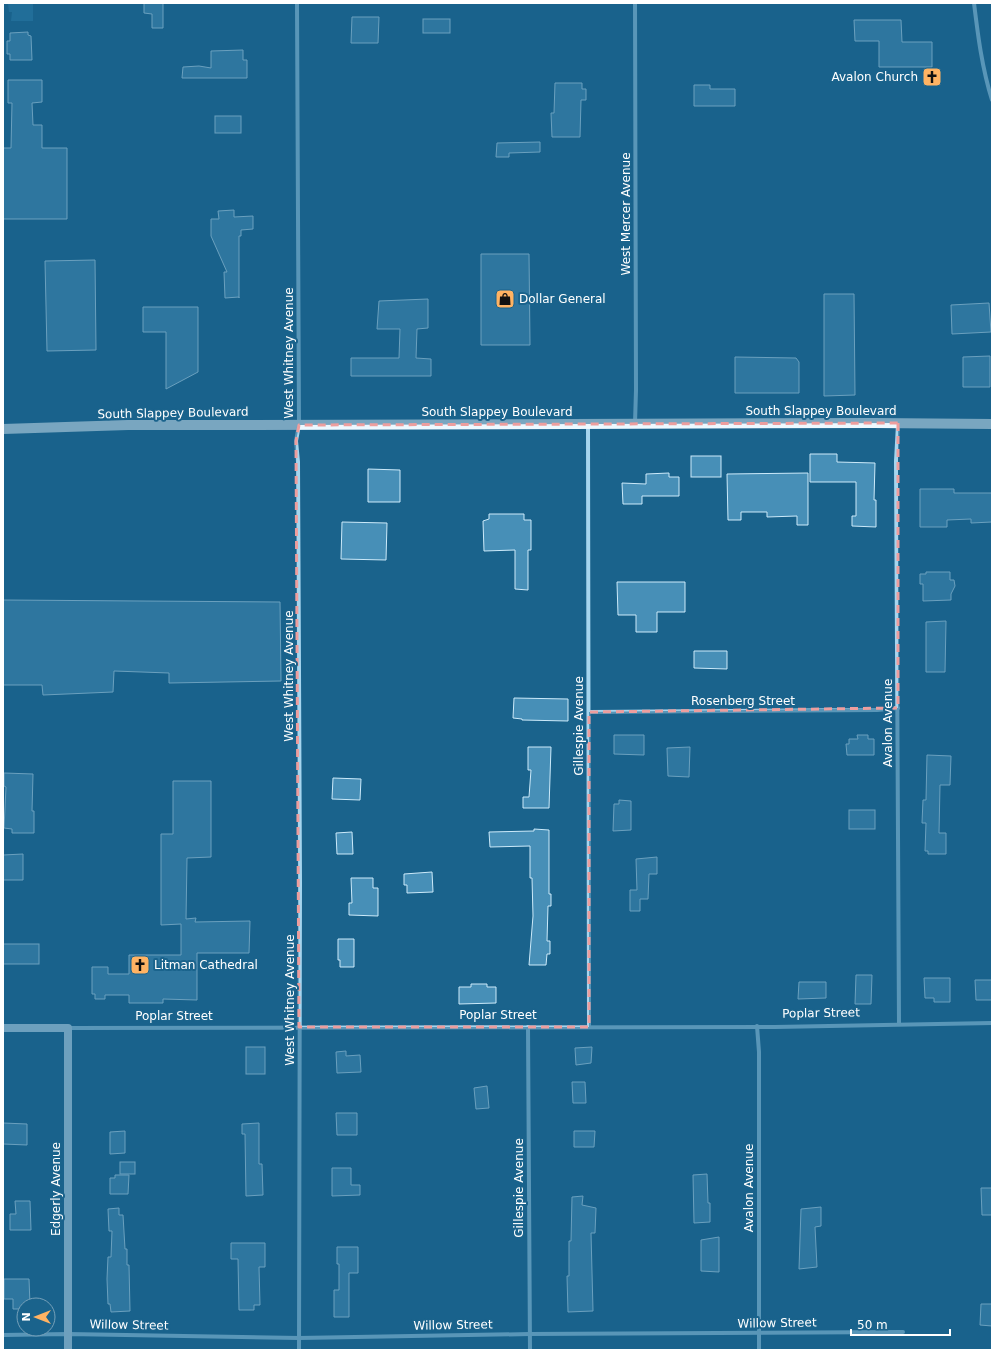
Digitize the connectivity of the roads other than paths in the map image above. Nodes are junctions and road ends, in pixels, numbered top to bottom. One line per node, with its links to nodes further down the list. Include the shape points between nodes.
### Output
1 (297, 3): 9 (street, West Whitney Avenue)
2 (635, 3): 7 (street, West Mercer Avenue)
3 (974, 3): 4 (street, via 978,42)
4 (992, 100)
5 (898, 423): 7 (main road, South Slappey Boulevard); 8 (main road, South Slappey Boulevard); 11 (street, Avalon Avenue)
6 (588, 424): 7 (main road, South Slappey Boulevard); 9 (main road, South Slappey Boulevard); 12 (street, Gillespie Avenue)
7 (634, 424)
8 (992, 424)
9 (299, 425): 10 (main road, South Slappey Boulevard, via 128,425); 16 (street, West Whitney Avenue, via 296,441)
10 (3, 429)
11 (898, 708): 12 (street, Rosenberg Street); 13 (street, Avalon Avenue)
12 (589, 712): 18 (street, Gillespie Avenue)
13 (899, 1023): 14 (street, Poplar Street); 15 (street, Poplar Street)
14 (992, 1023)
15 (757, 1026): 18 (street, Poplar Street); 22 (street, Avalon Avenue)
16 (299, 1027): 17 (street, Poplar Street); 20 (street, Poplar Street); 26 (street, West Whitney Avenue)
17 (528, 1027): 18 (street, Poplar Street); 24 (street, Gillespie Avenue)
18 (589, 1027)
19 (3, 1028): 20 (street, Poplar Street)
20 (68, 1028): 23 (street, Edgerly Avenue)
21 (903, 1332): 22 (street, Willow Street)
22 (759, 1333): 24 (street, Willow Street); 30 (street, Avalon Avenue)
23 (68, 1334): 25 (street, Willow Street); 26 (street, Willow Street); 27 (street, Edgerly Avenue)
24 (530, 1334): 26 (street, Willow Street); 29 (street, Gillespie Avenue)
25 (3, 1335)
26 (299, 1338): 28 (street, West Whitney Avenue)
27 (68, 1350)
28 (299, 1350)
29 (530, 1350)
30 (759, 1350)

